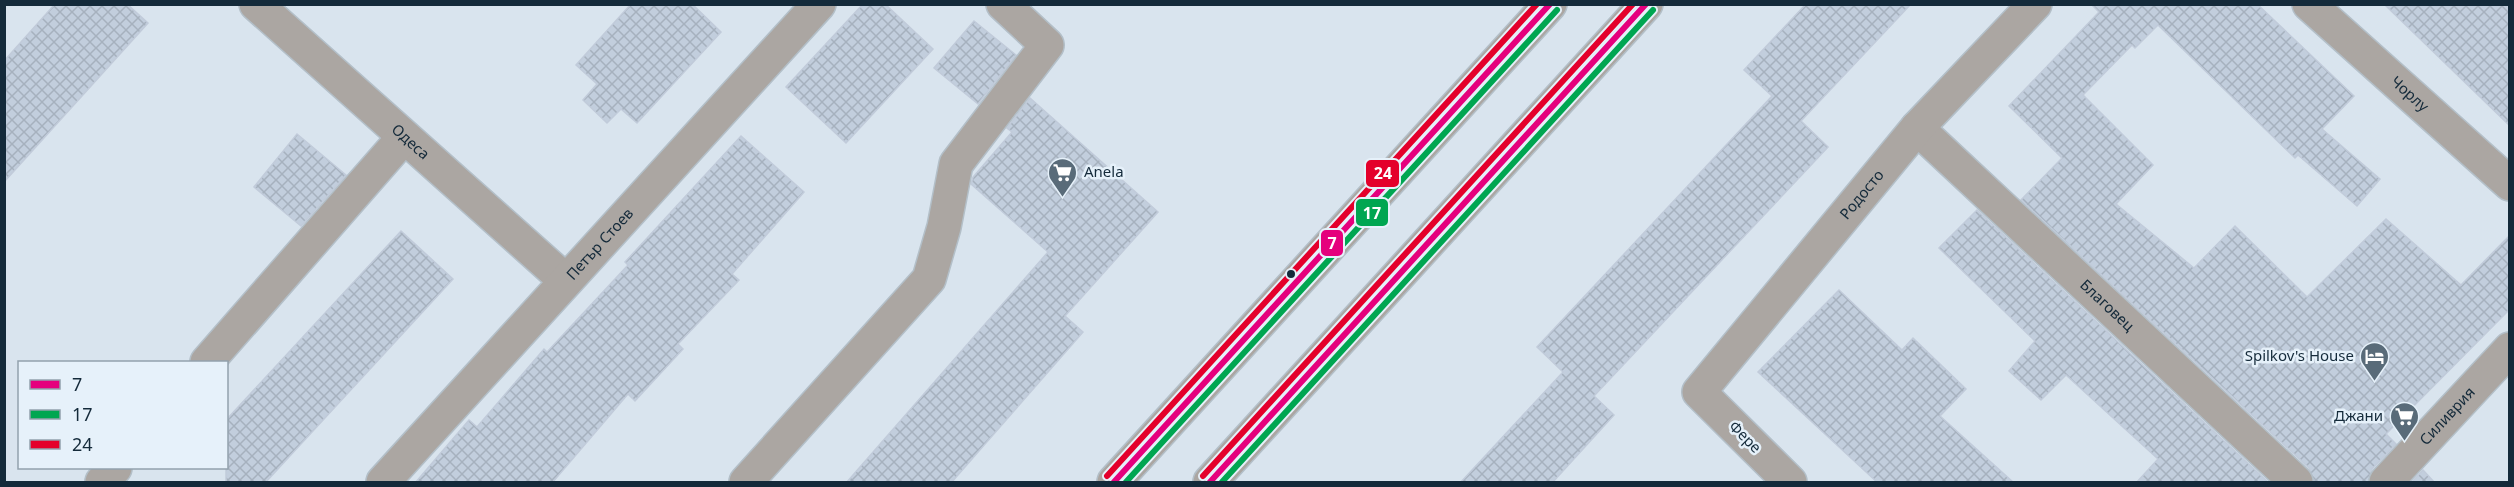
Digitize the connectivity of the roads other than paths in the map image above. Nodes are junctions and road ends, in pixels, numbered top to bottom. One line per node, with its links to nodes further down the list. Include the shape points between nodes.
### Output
1 (256, 4): 9 (street, Одеса)
2 (819, 4): 11 (street, Петър Стоев)
3 (1003, 4): 18 (street, via 1047,45 956,164 929,279)
4 (1550, 4): 19 (street)
5 (1646, 4): 20 (street)
6 (2035, 4): 8 (street, Родосто)
7 (2309, 4): 10 (street, Чорлу)
8 (1917, 128): 14 (street, Родосто); 22 (street, Благовец)
9 (404, 137): 11 (street, Одеса); 13 (street)
10 (2510, 184)
11 (565, 280): 17 (street, Петър Стоев)
12 (2510, 349): 23 (street, Силиврия)
13 (209, 361)
14 (1699, 392): 21 (street, Фере)
15 (114, 469): 16 (street)
16 (102, 483)
17 (383, 483)
18 (746, 483)
19 (1114, 483)
20 (1210, 483)
21 (1790, 483)
22 (2296, 483)
23 (2386, 483)

